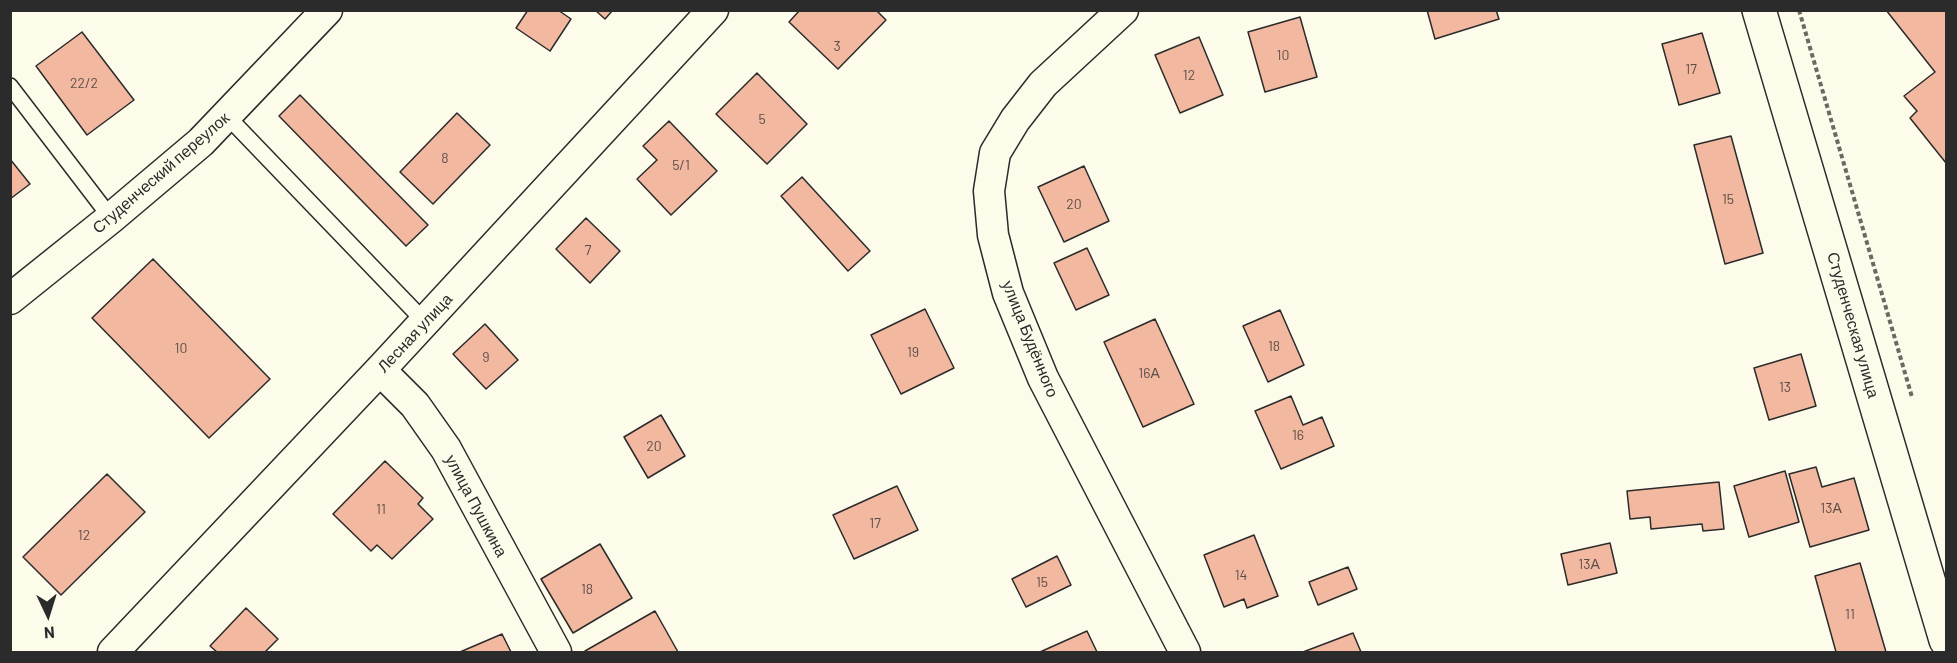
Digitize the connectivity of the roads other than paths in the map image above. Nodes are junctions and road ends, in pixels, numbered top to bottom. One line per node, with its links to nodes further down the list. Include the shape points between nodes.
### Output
1 (327, 10): 6 (street, Студенческий переулок)
2 (713, 10): 9 (street, Лесная улица)
3 (1123, 10): 14 (street, улица Будённого, via 1043,84 1010,128 995,153 989,191 992,224 1008,293 1043,378)
4 (1759, 10): 11 (street, Студенческая улица)
5 (10, 86): 7 (lane)
6 (227, 116): 7 (street, Студенческий переулок); 9 (lane)
7 (111, 218): 8 (street, Студенческий переулок)
8 (10, 299)
9 (425, 322): 10 (street, Лесная улица)
10 (380, 370): 12 (street, Лесная улица); 13 (street, улица Пушкина, via 415,405 446,449)
11 (1947, 640)
12 (124, 649)
13 (556, 652)
14 (1185, 652)

